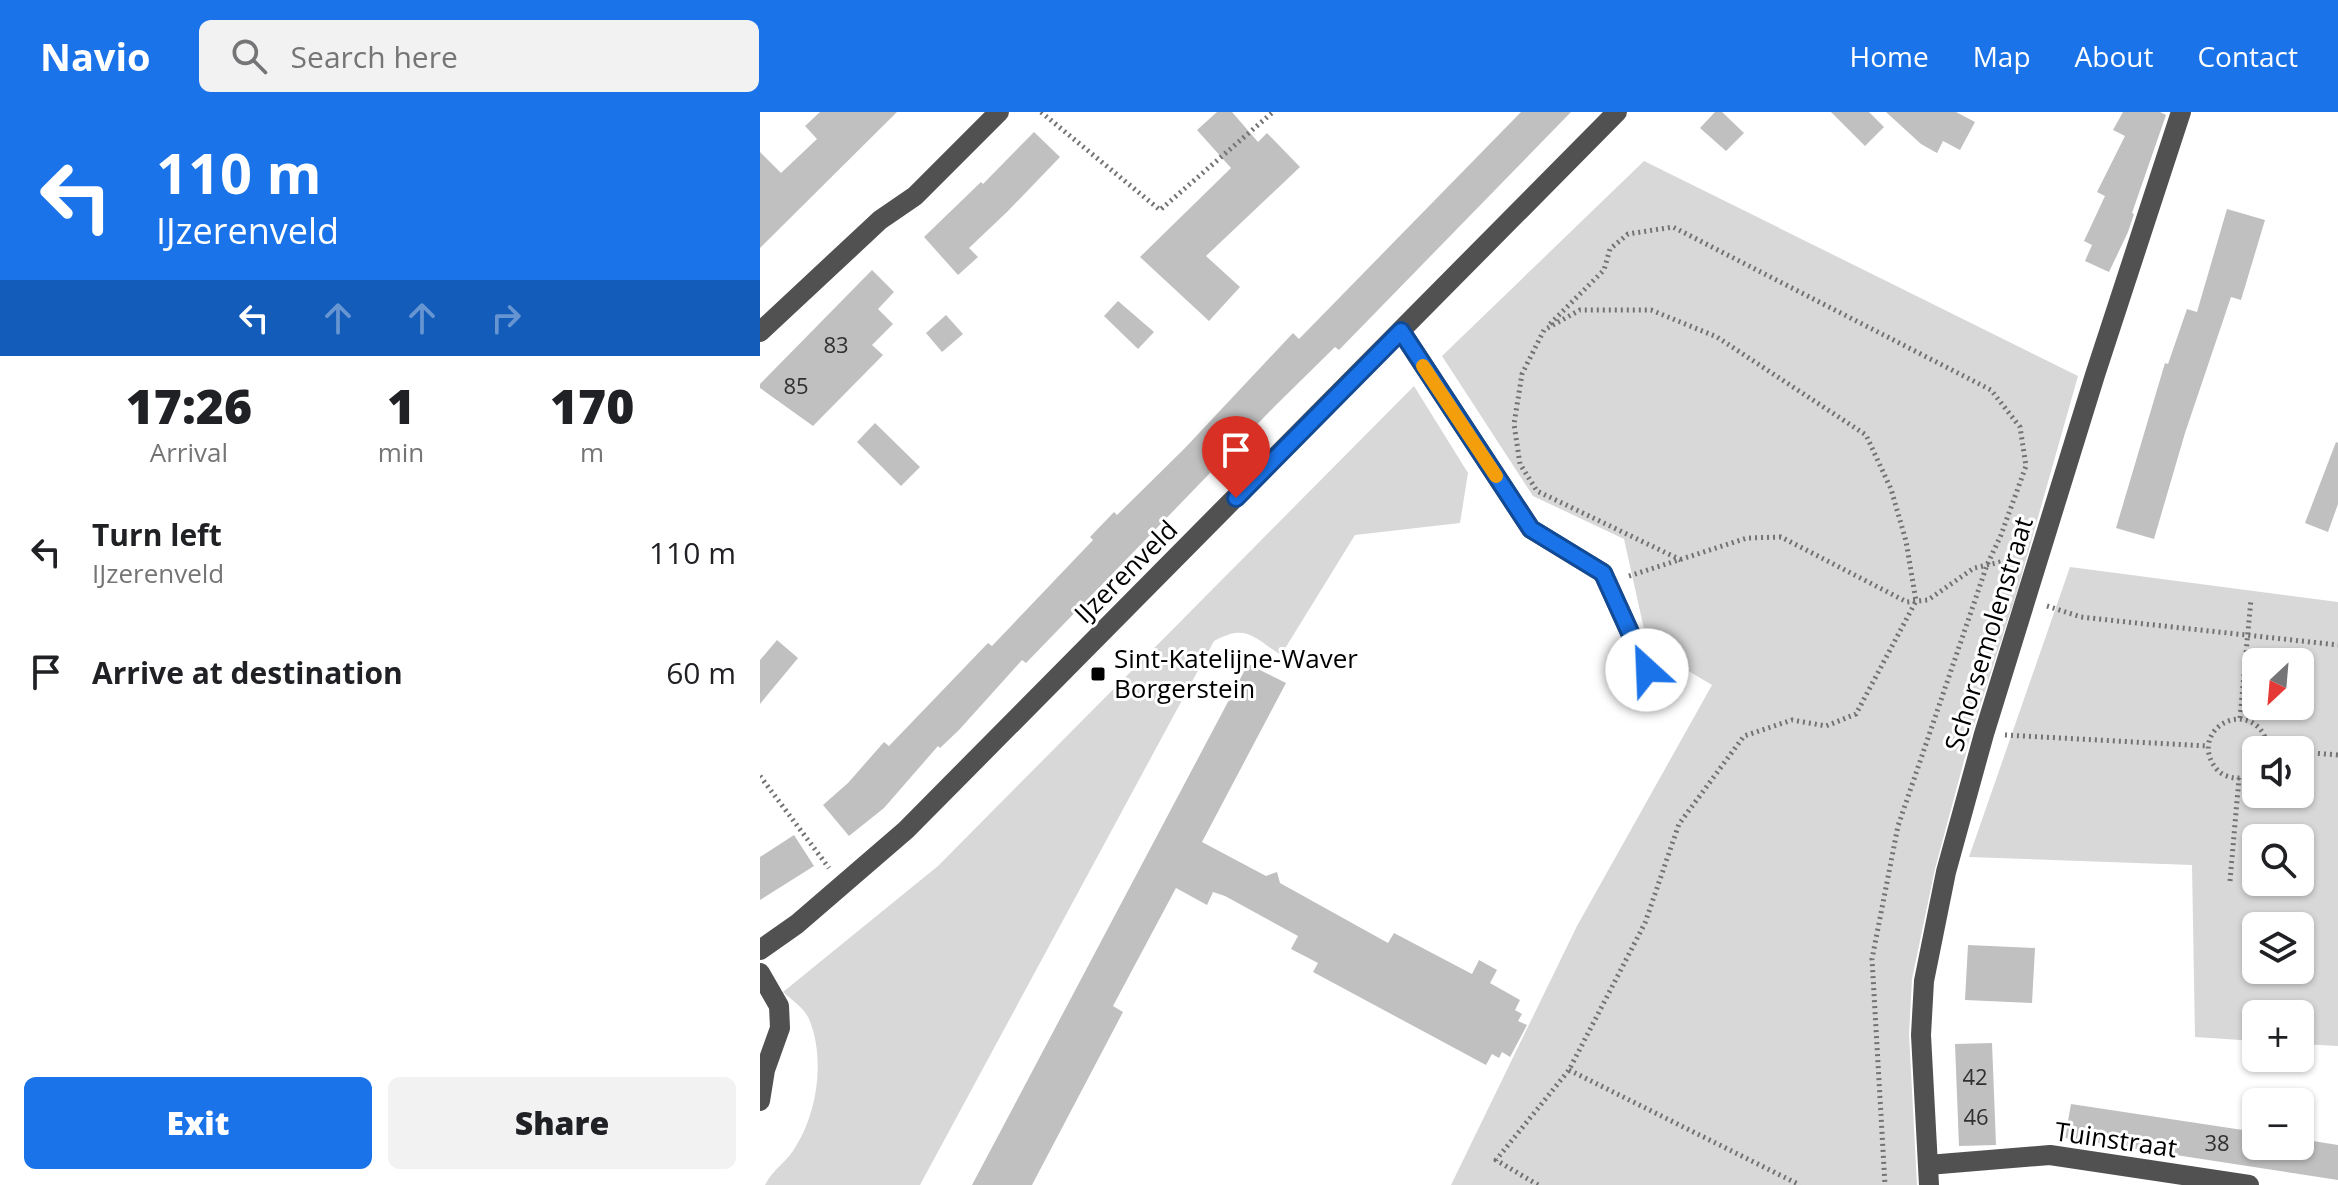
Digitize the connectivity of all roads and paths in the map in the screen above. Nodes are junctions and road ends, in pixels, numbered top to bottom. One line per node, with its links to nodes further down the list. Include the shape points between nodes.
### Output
1 (999, 112): 8 (street, via 915,196 880,220)
2 (1041, 112): 3 (path, via 1160,210)
3 (1273, 112)
4 (1617, 112): 7 (street, IJzerenveld)
5 (2181, 112): 10 (street, Schorsemolenstraat)
6 (1544, 330): 9 (path, via 1522,374 1514,424 1520,464 1537,491); 11 (path, via 1604,270 1610,249 1628,234 1673,227 1991,390 2020,427 2026,466); 15 (path, via 1580,310 1651,310 1717,337 1866,435 1891,489)
7 (1401, 331): 12 (street, via 1531,529 1603,573); 29 (street, IJzerenveld, via 906,830)
8 (760, 332)
9 (1681, 560): 12 (path); 15 (path, via 1747,538 1781,537 1907,602)
10 (2039, 560): 11 (path, via 2026,556); 13 (street, Schorsemolenstraat)
11 (1987, 565): 15 (path, via 1974,568 1928,600); 37 (path, via 1898,826 1872,959)
12 (1608, 583): 18 (street)
13 (2027, 599): 16 (path, via 2081,617); 20 (street, Schorsemolenstraat)
14 (2251, 599): 16 (path)
15 (1916, 601): 32 (path, via 1856,714 1826,726 1792,720 1744,736 1735,748 1679,824 1645,923)
16 (2247, 635): 17 (path); 19 (path)
17 (2338, 645)
18 (1647, 670)
19 (2240, 718): 21 (path); 22 (path, via 2218,725)
20 (1984, 734): 22 (path); 34 (street, Schorsemolenstraat, via 1946,872 1924,981 1921,1035)
21 (2264, 736)
22 (2208, 746): 27 (path, via 2216,769)
23 (2314, 753): 24 (path)
24 (2338, 755)
25 (760, 776): 29 (path)
26 (2242, 777): 27 (path)
27 (2239, 778): 28 (path)
28 (2230, 881)
29 (841, 884): 30 (street, IJzerenveld)
30 (760, 950)
31 (760, 973): 33 (street, via 779,1006 780,1028)
32 (1569, 1070): 35 (path, via 1496,1160); 36 (path)
33 (760, 1101)
34 (1928, 1175): 38 (street, Tuinstraat, via 2050,1155)
35 (1538, 1185)
36 (1800, 1185)
37 (1885, 1185)
38 (2249, 1185)

